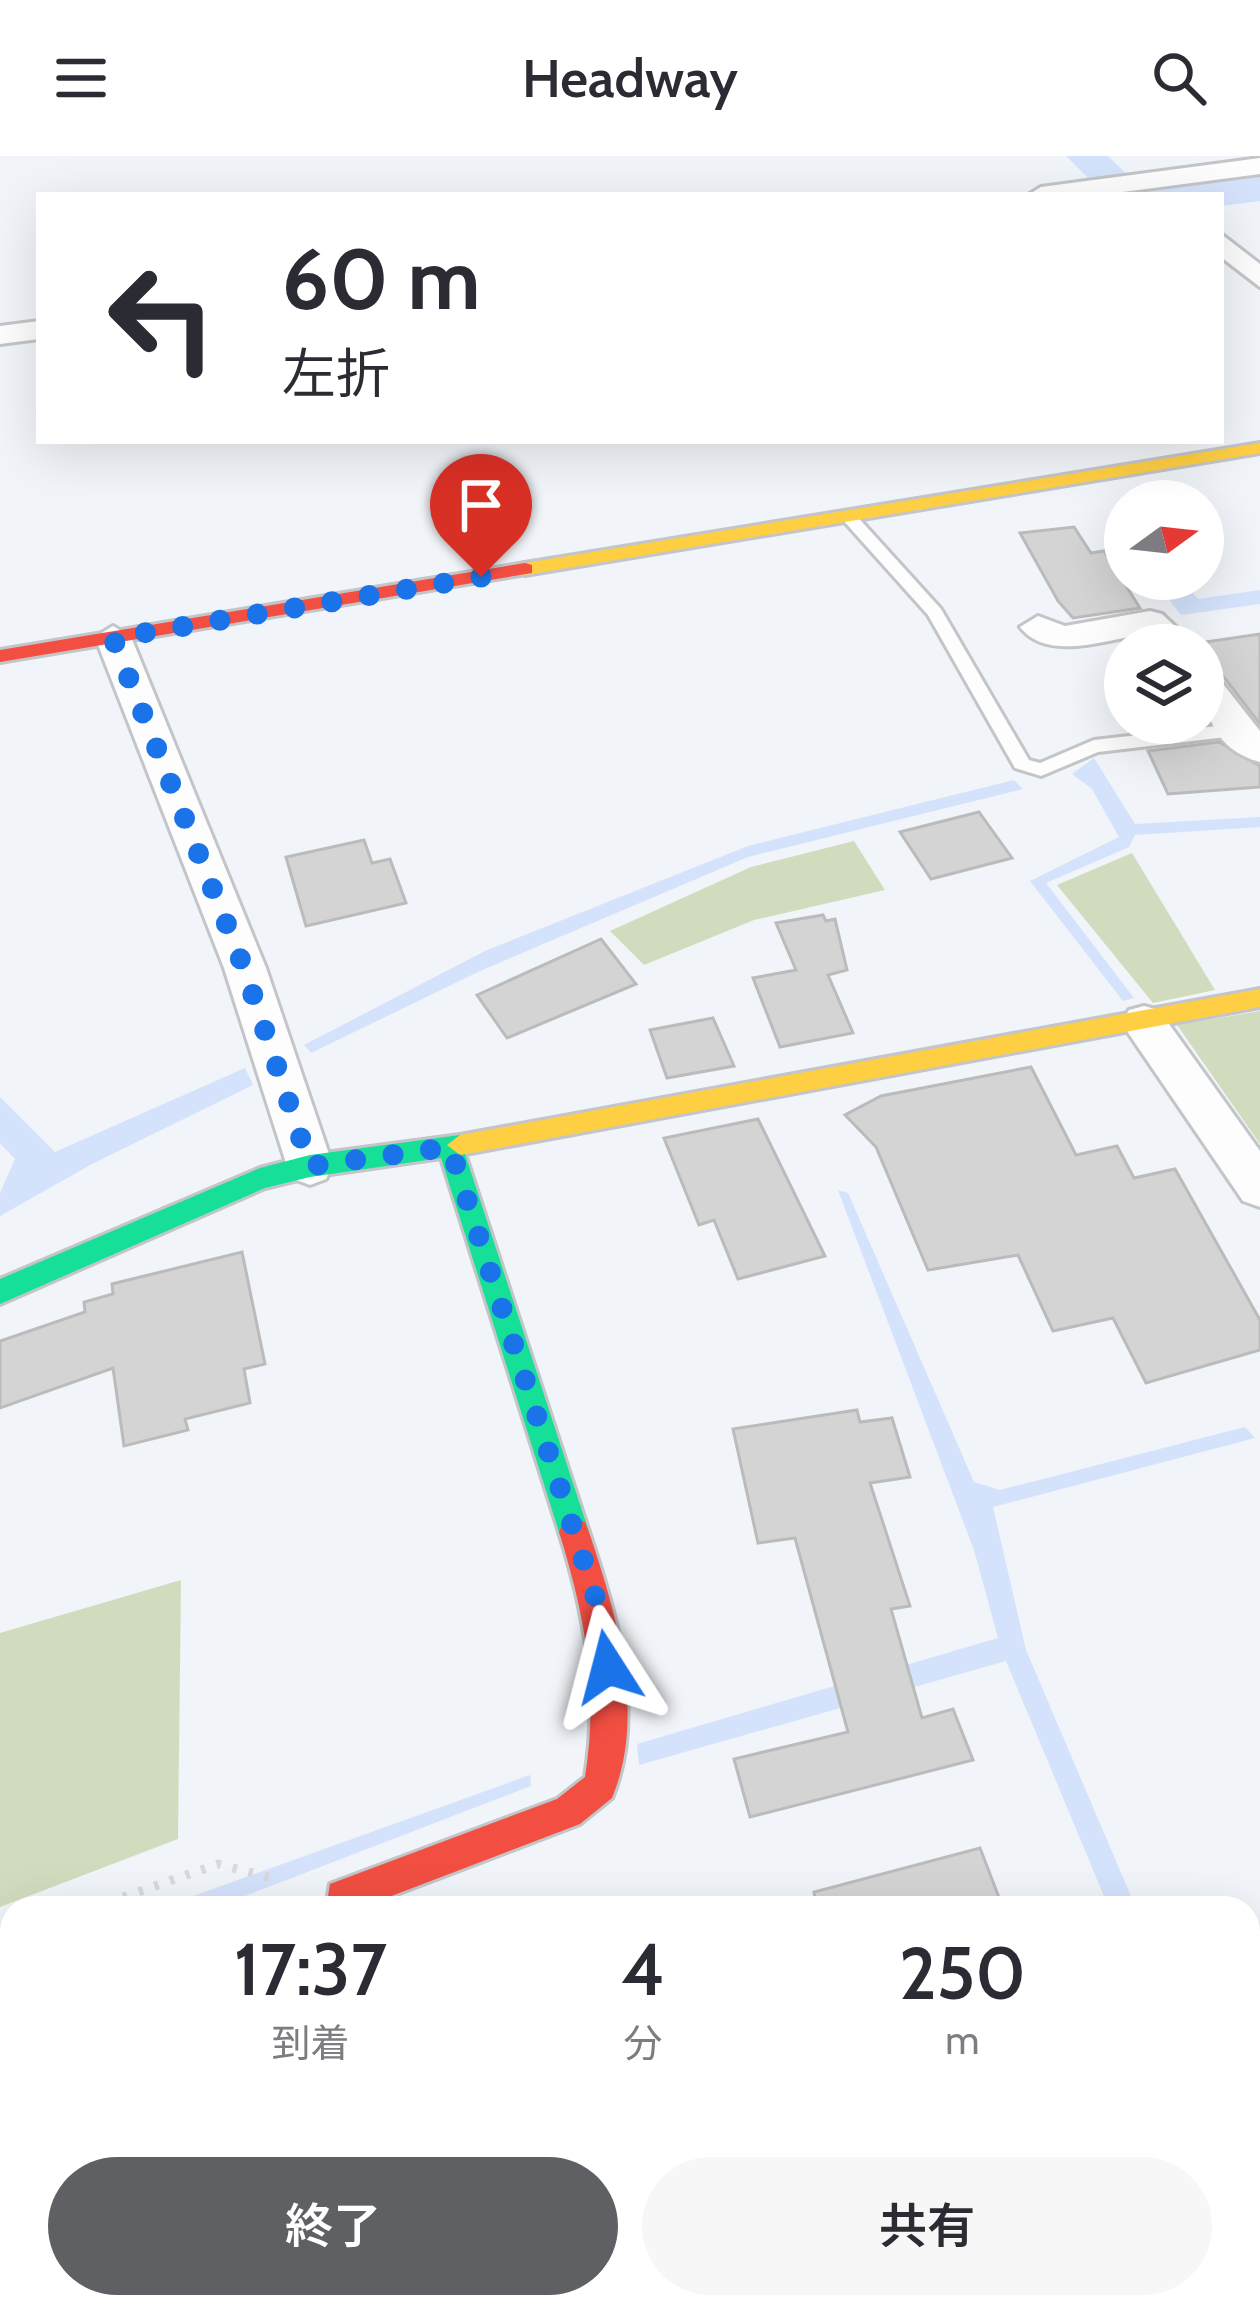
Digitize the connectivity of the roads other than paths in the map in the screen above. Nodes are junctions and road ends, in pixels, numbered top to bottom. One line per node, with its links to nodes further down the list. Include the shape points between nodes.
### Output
1 (1130, 156): 3 (street)
2 (1260, 166): 3 (street)
3 (1158, 185): 4 (street, via 1077,184)
4 (1051, 192)
5 (1224, 245): 6 (street)
6 (1260, 278)
7 (36, 330): 8 (street)
8 (0, 335)
9 (1260, 448): 10 (street)
10 (848, 516): 13 (street); 16 (lane, via 935,613 1022,764 1041,770 1094,746)
11 (1038, 627): 12 (street, via 1062,638)
12 (1104, 630)
13 (113, 638): 14 (street); 20 (street, via 244,968)
14 (0, 656)
15 (1224, 710): 16 (street)
16 (1248, 740)
17 (1260, 998): 18 (street)
18 (1144, 1022): 19 (street); 21 (street)
19 (450, 1147): 20 (street); 23 (street, via 603,1621 613,1713 600,1786 568,1813)
20 (310, 1166): 22 (street, via 260,1179)
21 (1260, 1188)
22 (0, 1292)
23 (342, 1896)

